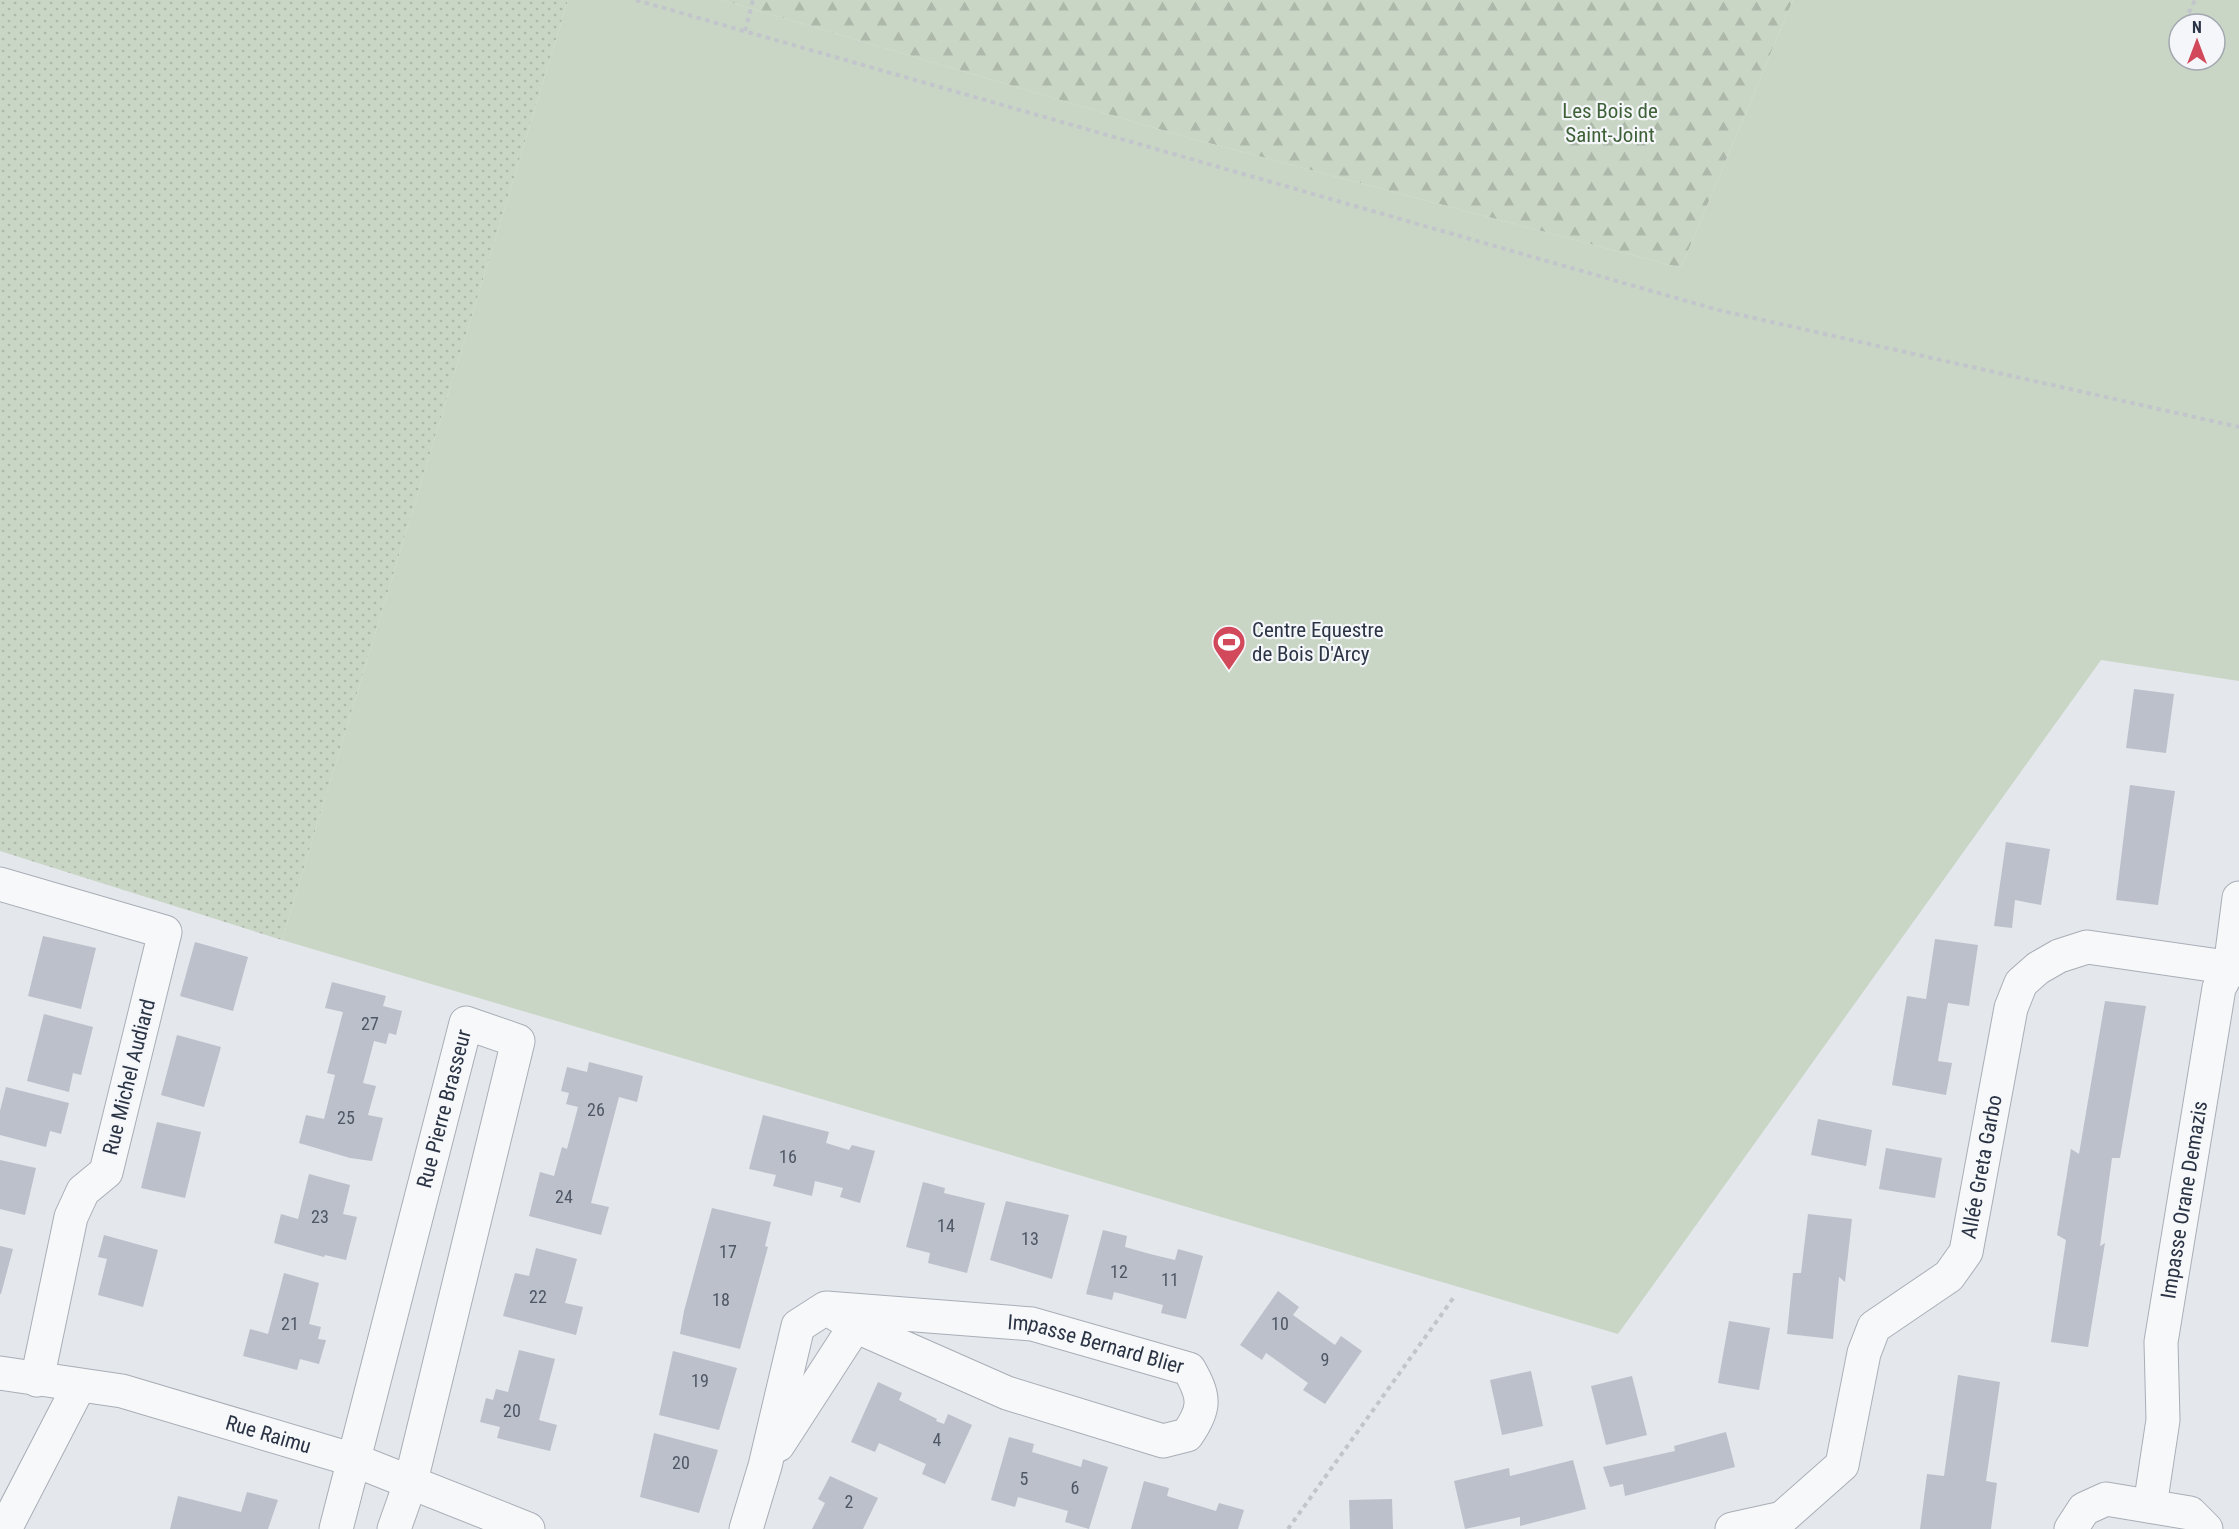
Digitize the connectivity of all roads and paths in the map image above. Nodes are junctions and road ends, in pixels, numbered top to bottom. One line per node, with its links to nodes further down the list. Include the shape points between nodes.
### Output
1 (636, 0): 3 (path)
2 (753, 0): 3 (path)
3 (746, 31): 4 (path, via 1718,310)
4 (2239, 426)
5 (0, 885): 12 (street, Rue Michel Audiard, via 165,932 106,1172 82,1191 71,1217)
6 (2239, 898): 7 (street, Impasse Orane Demazis)
7 (2235, 968): 17 (street, Impasse Orane Demazis, via 2219,988 2162,1342 2163,1420); 24 (street, Allée Greta Garbo, via 2087,947 2059,956 2021,983 2011,1008 1966,1252 1949,1276 1874,1328 1863,1353 1842,1465 1782,1518)
8 (1454, 1297): 23 (path)
9 (826, 1308): 10 (street, Impasse Bernard Blier); 10 (street, Impasse Bernard Blier, via 1032,1324 1189,1369 1202,1391 1201,1416 1187,1435 1163,1441 1007,1393); 15 (street, via 798,1326)
10 (855, 1326): 15 (street)
11 (0, 1374): 12 (street, Rue Raimu)
12 (38, 1380): 13 (street, Rue Raimu)
13 (79, 1386): 14 (street, Rue Raimu, via 122,1391); 18 (street)
14 (354, 1460): 16 (street, Rue Raimu); 16 (street, Rue Pierre Brasseur, via 466,1023 518,1041); 19 (street, Rue Pierre Brasseur)
15 (765, 1466): 22 (street)
16 (411, 1481): 20 (street, Rue Pierre Brasseur); 21 (street, Rue Raimu)
17 (2150, 1506): 25 (street, via 2106,1499 2084,1509); 26 (street, via 2190,1513)
18 (5, 1529)
19 (336, 1529)
20 (394, 1529)
21 (528, 1529)
22 (746, 1529)
23 (1288, 1529)
24 (1732, 1529)
25 (2071, 1529)
26 (2206, 1529)

